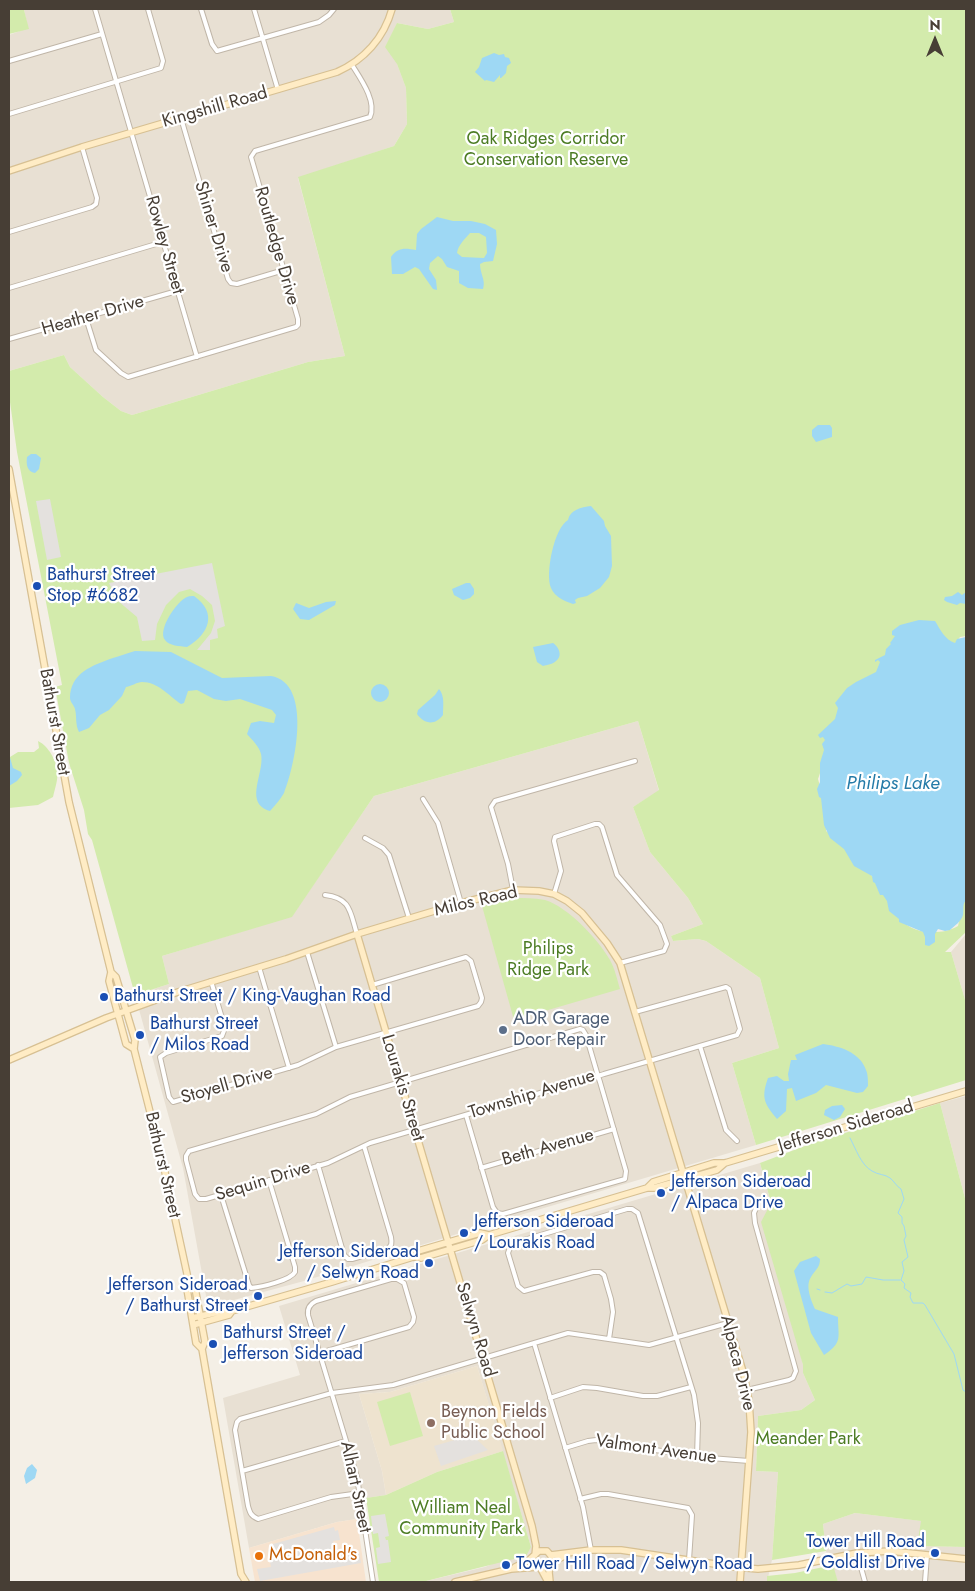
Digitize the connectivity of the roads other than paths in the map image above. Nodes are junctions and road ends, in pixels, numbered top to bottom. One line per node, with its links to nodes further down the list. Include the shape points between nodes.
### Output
1 (94, 9): 7 (street, Rowley Street)
2 (148, 9): 11 (street, via 163,65 160,69)
3 (201, 9): 8 (street, via 212,44 218,51)
4 (254, 9): 8 (street)
5 (334, 9): 8 (street, via 319,22)
6 (392, 9): 10 (street, Kingshill Road, via 378,39)
7 (102, 34): 9 (street); 11 (street, Rowley Street)
8 (263, 39): 12 (street)
9 (9, 61)
10 (352, 65): 12 (street, Kingshill Road); 20 (street, Routledge Drive, via 368,92 370,117 252,154 251,160)
11 (116, 82): 13 (street); 15 (street, Rowley Street)
12 (278, 90): 14 (street, Kingshill Road)
13 (9, 114)
14 (181, 118): 15 (street, Kingshill Road); 20 (street, Shiner Drive, via 228,279 237,284)
15 (131, 133): 16 (street, Kingshill Road); 19 (street, Rowley Street)
16 (82, 147): 17 (street, Kingshill Road); 18 (street, via 96,204)
17 (9, 170)
18 (9, 232)
19 (163, 242): 21 (street); 22 (street, Rowley Street)
20 (284, 270): 25 (street, Routledge Drive, via 298,325)
21 (9, 288)
22 (177, 291): 23 (street, Heather Drive); 25 (street, Rowley Street)
23 (86, 318): 24 (street, Heather Drive); 25 (street, Routledge Drive, via 96,350 123,375 130,376)
24 (9, 339)
25 (197, 358)
26 (9, 469): 39 (street, Bathurst Street, via 69,802)
27 (635, 761): 30 (street, via 495,800 492,807)
28 (423, 799): 33 (street, via 438,823)
29 (365, 838): 34 (street, via 389,855)
30 (513, 890): 31 (street, Milos Road); 33 (street, Milos Road)
31 (554, 894): 37 (street, Milos Road, via 582,913 608,943); 37 (street, via 561,871 555,837 599,824 618,875 660,925 667,940 664,950)
32 (325, 895): 35 (street, via 344,900)
33 (461, 903): 34 (street, Milos Road)
34 (409, 918): 35 (street, Milos Road)
35 (356, 934): 36 (street, Milos Road); 41 (street, Lourakis Street)
36 (308, 952): 38 (street, Milos Road); 47 (street)
37 (620, 963): 43 (street, Milos Road)
38 (259, 967): 40 (street, Milos Road); 51 (street)
39 (111, 972): 42 (street, Bathurst Street, via 116,977); 44 (street, Bathurst Street, via 109,981)
40 (211, 981): 42 (street, Milos Road); 51 (street, Stoyell Drive, via 225,1033 162,1054 159,1061 170,1100 178,1102)
41 (372, 985): 45 (street, Lourakis Street); 45 (street, Stoyell Drive, via 466,957 471,961 477,979 482,998 478,1006)
42 (127, 1011): 44 (street, Milos Road); 48 (street, Bathurst Street)
43 (635, 1012): 46 (street, Township Avenue, via 726,987 740,1025 739,1032); 50 (street, Milos Road)
44 (118, 1014): 48 (street, Bathurst Street, via 126,1044); 49 (street, Milos Road)
45 (386, 1033): 47 (street, Stoyell Drive); 53 (street, Lourakis Street)
46 (700, 1046): 50 (street, Township Avenue); 58 (street, via 726,1130)
47 (336, 1047): 51 (street, Stoyell Drive)
48 (134, 1048): 70 (street, Bathurst Street)
49 (9, 1060)
50 (649, 1061): 52 (street, Township Avenue); 62 (street, Milos Road)
51 (289, 1068)
52 (598, 1076): 53 (street, via 586,1035 580,1029); 55 (street, Township Avenue); 56 (street)
53 (401, 1082): 57 (street, Lourakis Street); 64 (street, Sequin Drive, via 350,1097 316,1114 189,1151 186,1160 197,1196 202,1199)
54 (966, 1091): 62 (street, Jefferson Sideroad, via 725,1163 717,1170)
55 (466, 1115): 57 (street, Township Avenue); 61 (street)
56 (614, 1129): 61 (street, Beth Avenue); 61 (street, via 626,1171 624,1179 500,1214 493,1206)
57 (415, 1130): 59 (street, Sequin Drive); 67 (street, Lourakis Street)
58 (737, 1141)
59 (364, 1146): 60 (street, Sequin Drive); 60 (street, via 391,1237 392,1243 387,1249 348,1259)
60 (318, 1165): 63 (street, Sequin Drive)
61 (481, 1168)
62 (684, 1176): 66 (street, Jefferson Sideroad, via 654,1188); 75 (street, Alpaca Drive)
63 (269, 1180): 64 (street, Sequin Drive); 64 (street, via 295,1272 283,1280 258,1287 249,1286)
64 (221, 1195)
65 (756, 1206): 84 (street, via 755,1223 796,1371 790,1380)
66 (489, 1236): 67 (street, Jefferson Sideroad, via 480,1233); 68 (street, Jefferson Sideroad)
67 (448, 1242): 68 (street, Lourakis Street); 69 (street, Jefferson Sideroad, via 418,1251)
68 (450, 1250): 69 (street, Jefferson Sideroad, via 422,1258); 82 (street, Selwyn Road)
69 (413, 1257): 71 (street, Jefferson Sideroad)
70 (189, 1282): 72 (street, Bathurst Street, via 195,1288); 73 (street, Bathurst Street, via 187,1289)
71 (232, 1311): 72 (street, Jefferson Sideroad); 74 (street, Jefferson Sideroad, via 229,1315)
72 (200, 1316): 73 (street, Jefferson Sideroad); 74 (street, Bathurst Street)
73 (192, 1318): 76 (street, Bathurst Street)
74 (201, 1323): 76 (street, Jefferson Sideroad); 80 (street, Bathurst Street, via 205,1342)
75 (728, 1323): 77 (street); 84 (street, Alpaca Drive)
76 (193, 1325): 80 (street, Bathurst Street, via 196,1343)
77 (677, 1338): 78 (street, via 650,1345); 78 (street, via 635,1211 627,1209 511,1245 510,1261 518,1286 524,1291 600,1272 612,1305); 83 (street)
78 (609, 1339): 79 (street, via 568,1333)
79 (534, 1343): 82 (street); 86 (street)
80 (202, 1349): 108 (street, Bathurst Street)
81 (320, 1353): 81 (street, Alhart Street, via 409,1327 414,1317 404,1283 391,1279 311,1304 308,1314); 85 (street, Alhart Street)
82 (483, 1358): 85 (street, via 393,1385); 94 (street, Selwyn Road)
83 (691, 1387): 86 (street, via 657,1396 583,1388); 89 (street, via 698,1423)
84 (747, 1390): 90 (street, Alpaca Drive, via 751,1421)
85 (332, 1392): 87 (street, Alhart Street); 91 (street, via 240,1419 235,1430)
86 (550, 1398): 88 (street)
87 (346, 1441): 91 (street); 92 (street, Alhart Street)
88 (565, 1448): 89 (street, Valmont Avenue, via 596,1440); 93 (street)
89 (697, 1457): 90 (street, Valmont Avenue)
90 (749, 1462): 106 (street, Alpaca Drive)
91 (242, 1471): 92 (street, via 250,1513 258,1518 331,1497)
92 (360, 1493): 111 (street, Alhart Street)
93 (580, 1499): 95 (street); 103 (street, via 608,1494 688,1508 692,1514)
94 (532, 1526): 96 (street, Selwyn Road); 101 (street, Selwyn Road, via 536,1546)
95 (591, 1550): 98 (street); 103 (street, via 631,1551)
96 (545, 1551): 99 (street); 101 (street)
97 (857, 1552): 100 (street); 106 (street, via 789,1567); 115 (street)
98 (572, 1553): 99 (street); 104 (street)
99 (550, 1555): 104 (street)
100 (927, 1555): 102 (street); 116 (street)
101 (534, 1556): 105 (street, via 534,1564); 107 (street)
102 (966, 1559)
103 (689, 1560): 106 (street)
104 (550, 1564): 105 (street); 113 (street)
105 (540, 1568): 107 (street); 113 (street)
106 (742, 1568): 114 (street, Alpaca Drive)
107 (510, 1569): 112 (street)
108 (241, 1574): 109 (street, Bathurst Street); 110 (street, Bathurst Street)
109 (239, 1582)
110 (246, 1582)
111 (372, 1582)
112 (455, 1582)
113 (549, 1582)
114 (740, 1582)
115 (866, 1582)
116 (925, 1582)

